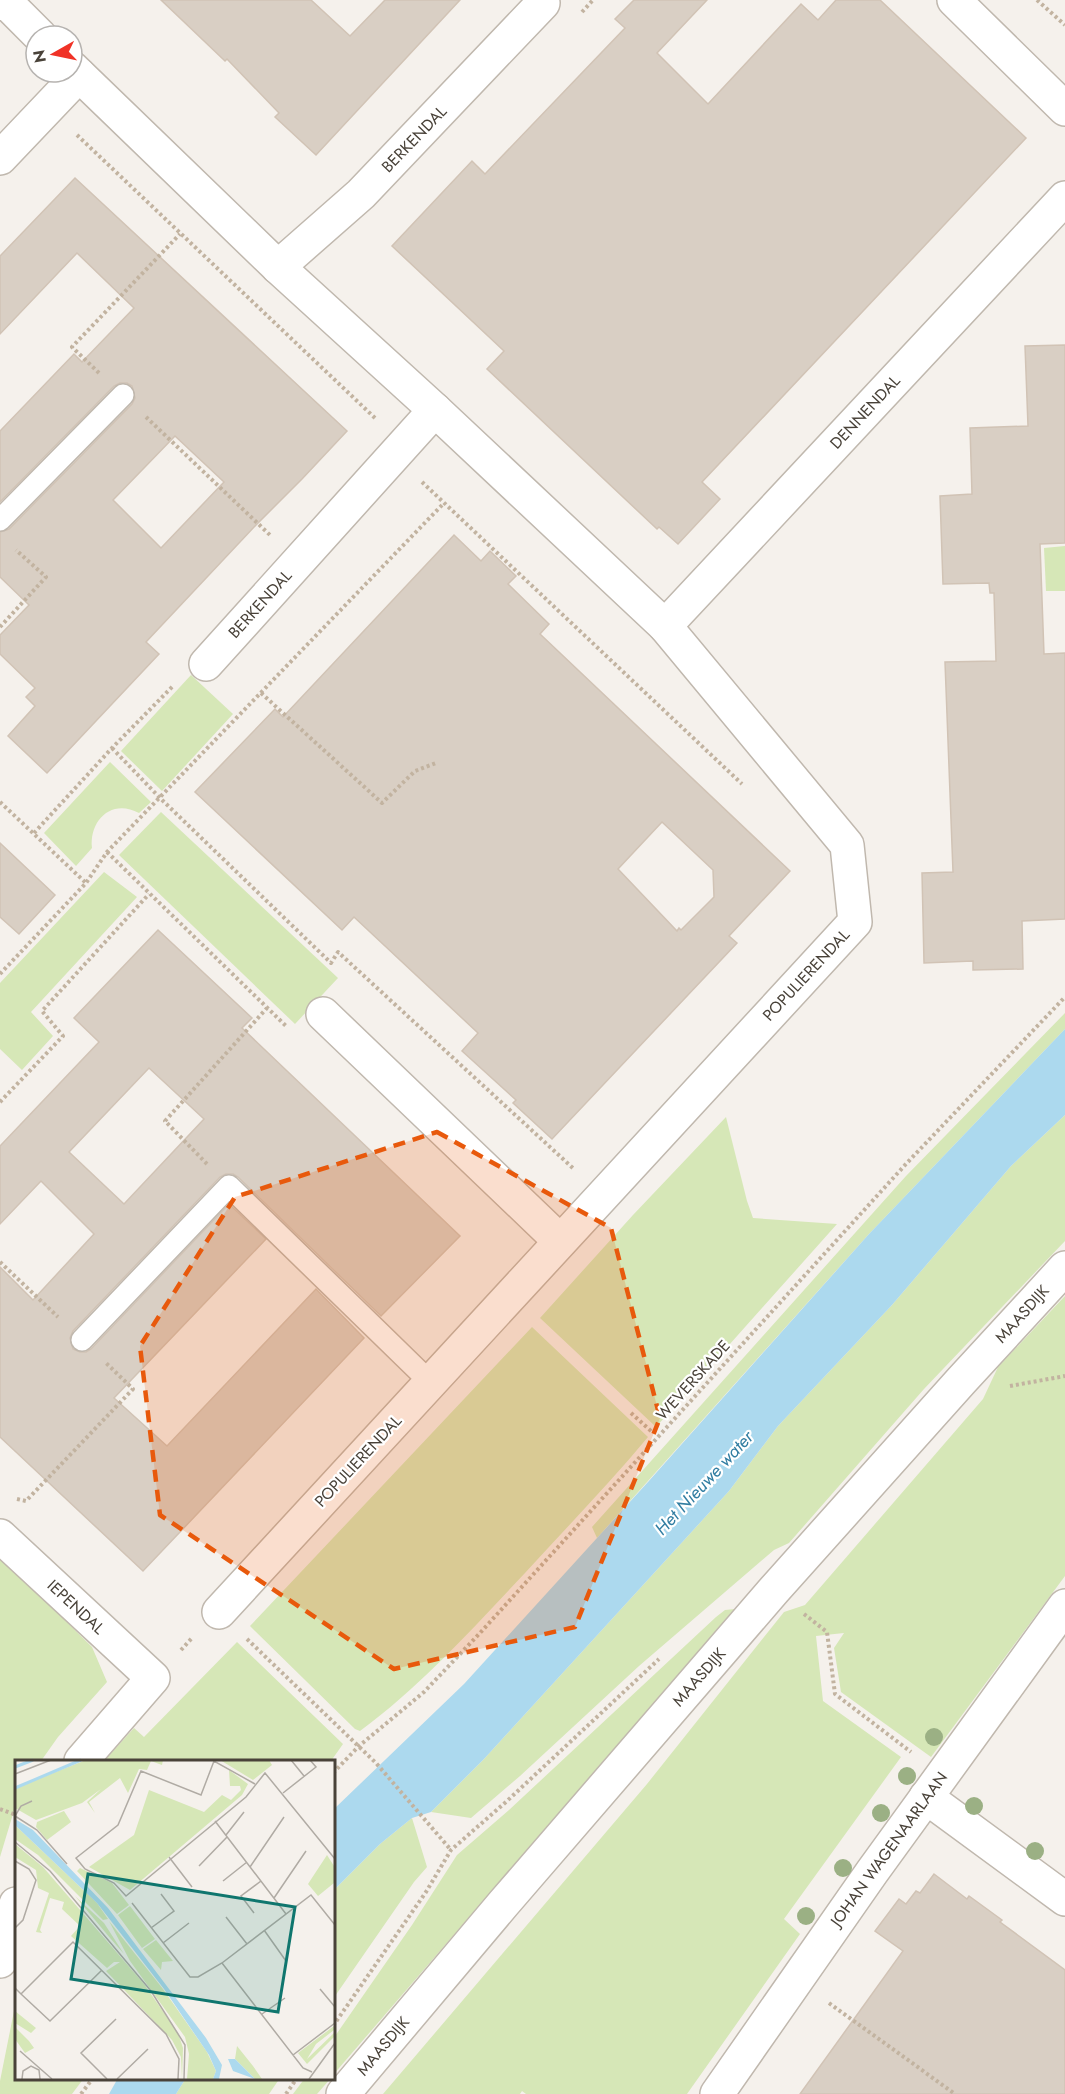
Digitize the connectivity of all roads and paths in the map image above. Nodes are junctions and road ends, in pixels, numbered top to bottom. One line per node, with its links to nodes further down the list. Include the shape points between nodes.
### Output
1 (3, 0): 5 (street)
2 (954, 0): 10 (street)
3 (1037, 0): 6 (path)
4 (543, 3): 14 (street, BERKENDAL, via 362,194)
5 (28, 24)
6 (1065, 25)
7 (84, 79): 14 (street)
8 (66, 84): 9 (street)
9 (48, 108): 11 (street); 13 (path)
10 (1065, 109)
11 (0, 158)
12 (1065, 198): 23 (street, DENNENDAL)
13 (180, 234): 15 (path, via 72,347); 17 (path, via 377,421)
14 (278, 267): 16 (street)
15 (123, 395): 19 (lane); 21 (path)
16 (435, 410): 17 (street, BERKENDAL); 23 (street)
17 (394, 455): 18 (path); 21 (street, BERKENDAL)
18 (444, 503): 25 (path); 28 (path)
19 (0, 520)
20 (15, 549): 22 (path, via 46,577)
21 (298, 561): 24 (street, BERKENDAL)
22 (0, 627)
23 (665, 627): 40 (street, POPULIERENDAL, via 847,845 855,922)
24 (206, 664): 26 (path, via 189,670)
25 (261, 693): 27 (path, via 382,803 415,771); 29 (path)
26 (112, 748): 29 (path); 31 (path)
27 (436, 763)
28 (750, 791)
29 (160, 798): 32 (path, via 107,852); 40 (path, via 331,963 338,952)
30 (0, 802): 31 (path)
31 (34, 833): 32 (path)
32 (86, 883): 34 (path)
33 (149, 894): 38 (path, via 42,1011 63,1036)
34 (0, 974)
35 (1065, 997): 55 (path, WEVERSKADE, via 905,1165 480,1633 424,1692)
36 (267, 1008): 39 (path, via 165,1121)
37 (323, 1014): 41 (street)
38 (0, 1102)
39 (229, 1186): 44 (lane); 45 (lane)
40 (603, 1195): 41 (street, POPULIERENDAL)
41 (561, 1241): 45 (street, POPULIERENDAL)
42 (0, 1262): 44 (path)
43 (1065, 1268): 50 (street, MAASDIJK)
44 (82, 1340): 48 (path, via 133,1389 26,1501)
45 (431, 1383): 52 (street, POPULIERENDAL)
46 (631, 1413): 47 (path)
47 (652, 1432)
48 (10, 1498)
49 (0, 1536): 54 (street, IEPENDAL)
50 (774, 1590): 58 (path, via 827,1632 835,1694); 71 (street, MAASDIJK)
51 (1065, 1606): 58 (street, JOHAN WAGENAARLAAN)
52 (219, 1612): 54 (path); 55 (path)
53 (663, 1655): 61 (path)
54 (153, 1678): 56 (street)
55 (359, 1746): 57 (path, WEVERSKADE); 61 (path)
56 (82, 1760)
57 (334, 1772)
58 (934, 1786): 62 (street); 65 (street, JOHAN WAGENAARLAAN)
59 (0, 1809): 60 (path)
60 (15, 1815)
61 (451, 1850): 66 (path)
62 (1065, 1899)
63 (15, 1908): 64 (street)
64 (0, 1961)
65 (796, 1980): 72 (street, JOHAN WAGENAARLAAN); 73 (path)
66 (334, 2025)
67 (92, 2079): 69 (path)
68 (296, 2079): 70 (path)
69 (81, 2094)
70 (286, 2094)
71 (343, 2094)
72 (717, 2094)
73 (955, 2094)

